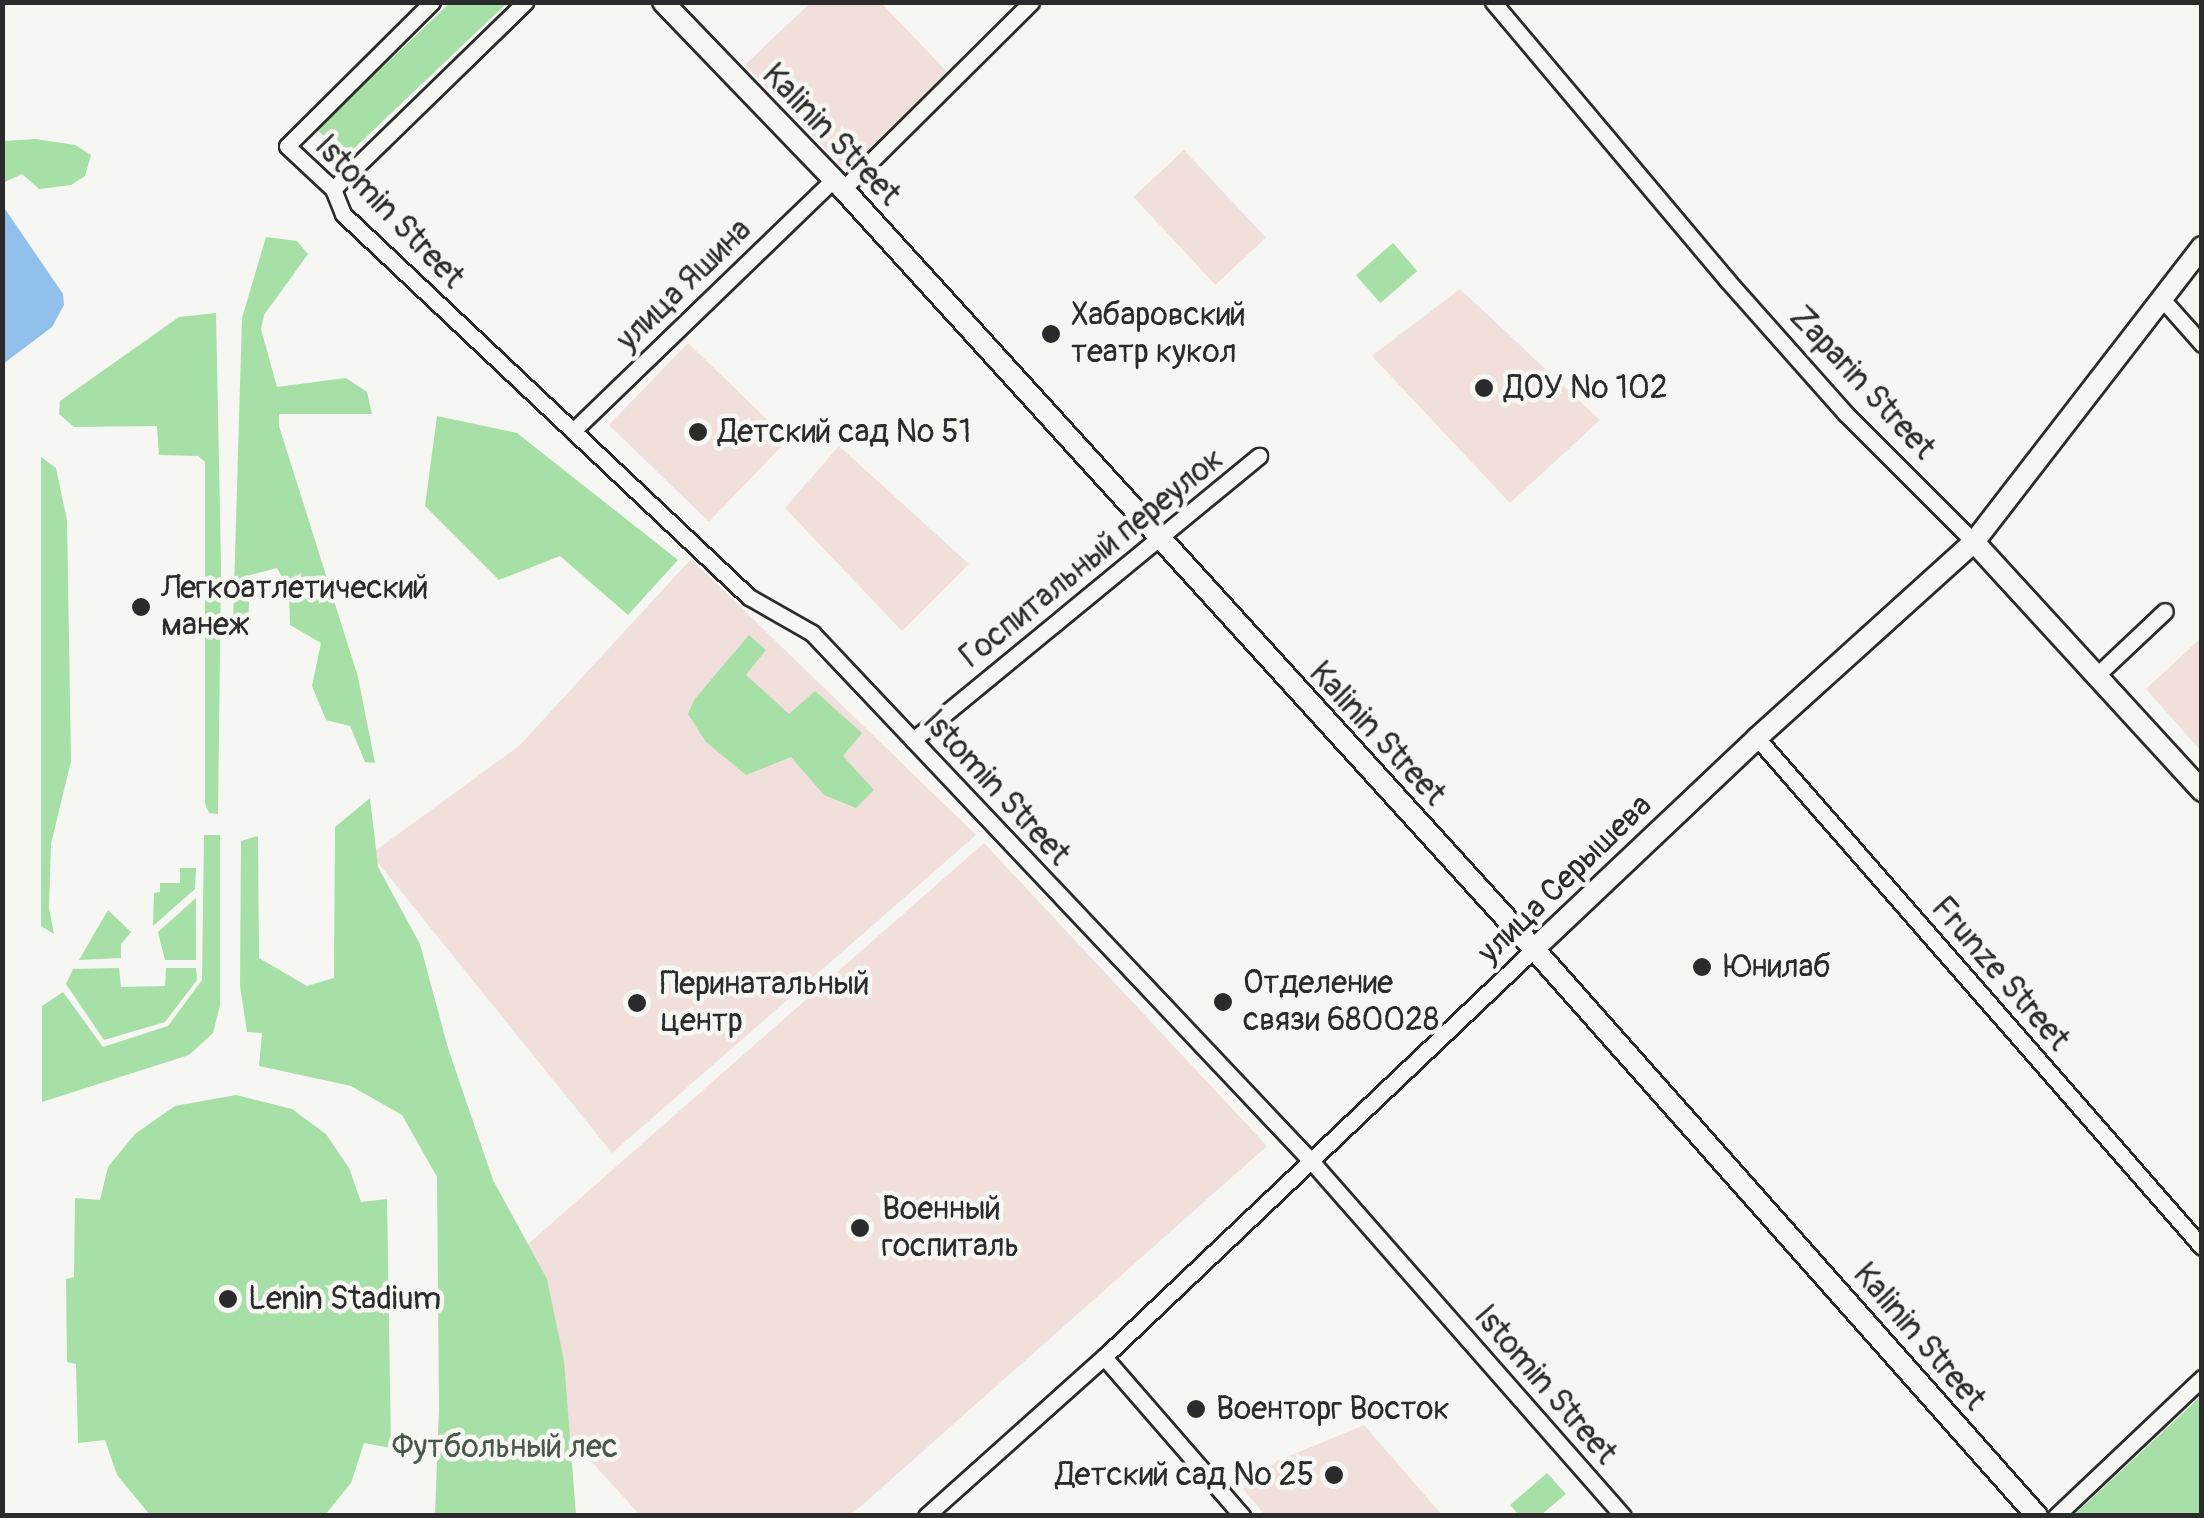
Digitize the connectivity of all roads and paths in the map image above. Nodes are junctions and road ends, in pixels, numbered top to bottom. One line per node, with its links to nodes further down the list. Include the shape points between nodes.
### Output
1 (432, 2): 7 (street, Istomin Street, via 287,146)
2 (525, 2): 7 (street)
3 (663, 2): 6 (main road, Kalinin Street)
4 (1030, 2): 6 (street, улица Яшина)
5 (1494, 2): 14 (street, Zaparin Street, via 1845,413)
6 (838, 184): 11 (street, улица Яшина); 13 (main road, Kalinin Street)
7 (332, 190): 11 (street, Istomin Street, via 344,214)
8 (2202, 247): 9 (main road, улица Серышева)
9 (2163, 300): 10 (street); 14 (main road, улица Серышева)
10 (2202, 344)
11 (573, 430): 18 (street, Istomin Street, via 749,597 812,633)
12 (1259, 456): 13 (street, Госпитальный переулок)
13 (1159, 537): 18 (street, Госпитальный переулок); 20 (main road, Kalinin Street)
14 (1974, 542): 16 (main road, Zaparin Street); 17 (main road, улица Серышева)
15 (2165, 611): 16 (street)
16 (2097, 674): 19 (main road, Zaparin Street)
17 (1758, 738): 20 (main road, улица Серышева); 22 (street, Frunze Street)
18 (913, 740): 21 (street, Istomin Street)
19 (2202, 791)
20 (1534, 949): 21 (street, улица Серышева); 28 (main road, Kalinin Street)
21 (1312, 1162): 23 (street, улица Серышева); 27 (street, Istomin Street)
22 (2202, 1247)
23 (1104, 1357): 25 (street, улица Серышева); 26 (street)
24 (2202, 1378): 29 (street)
25 (926, 1516)
26 (1242, 1516)
27 (1623, 1516)
28 (2037, 1516)
29 (2056, 1516)

